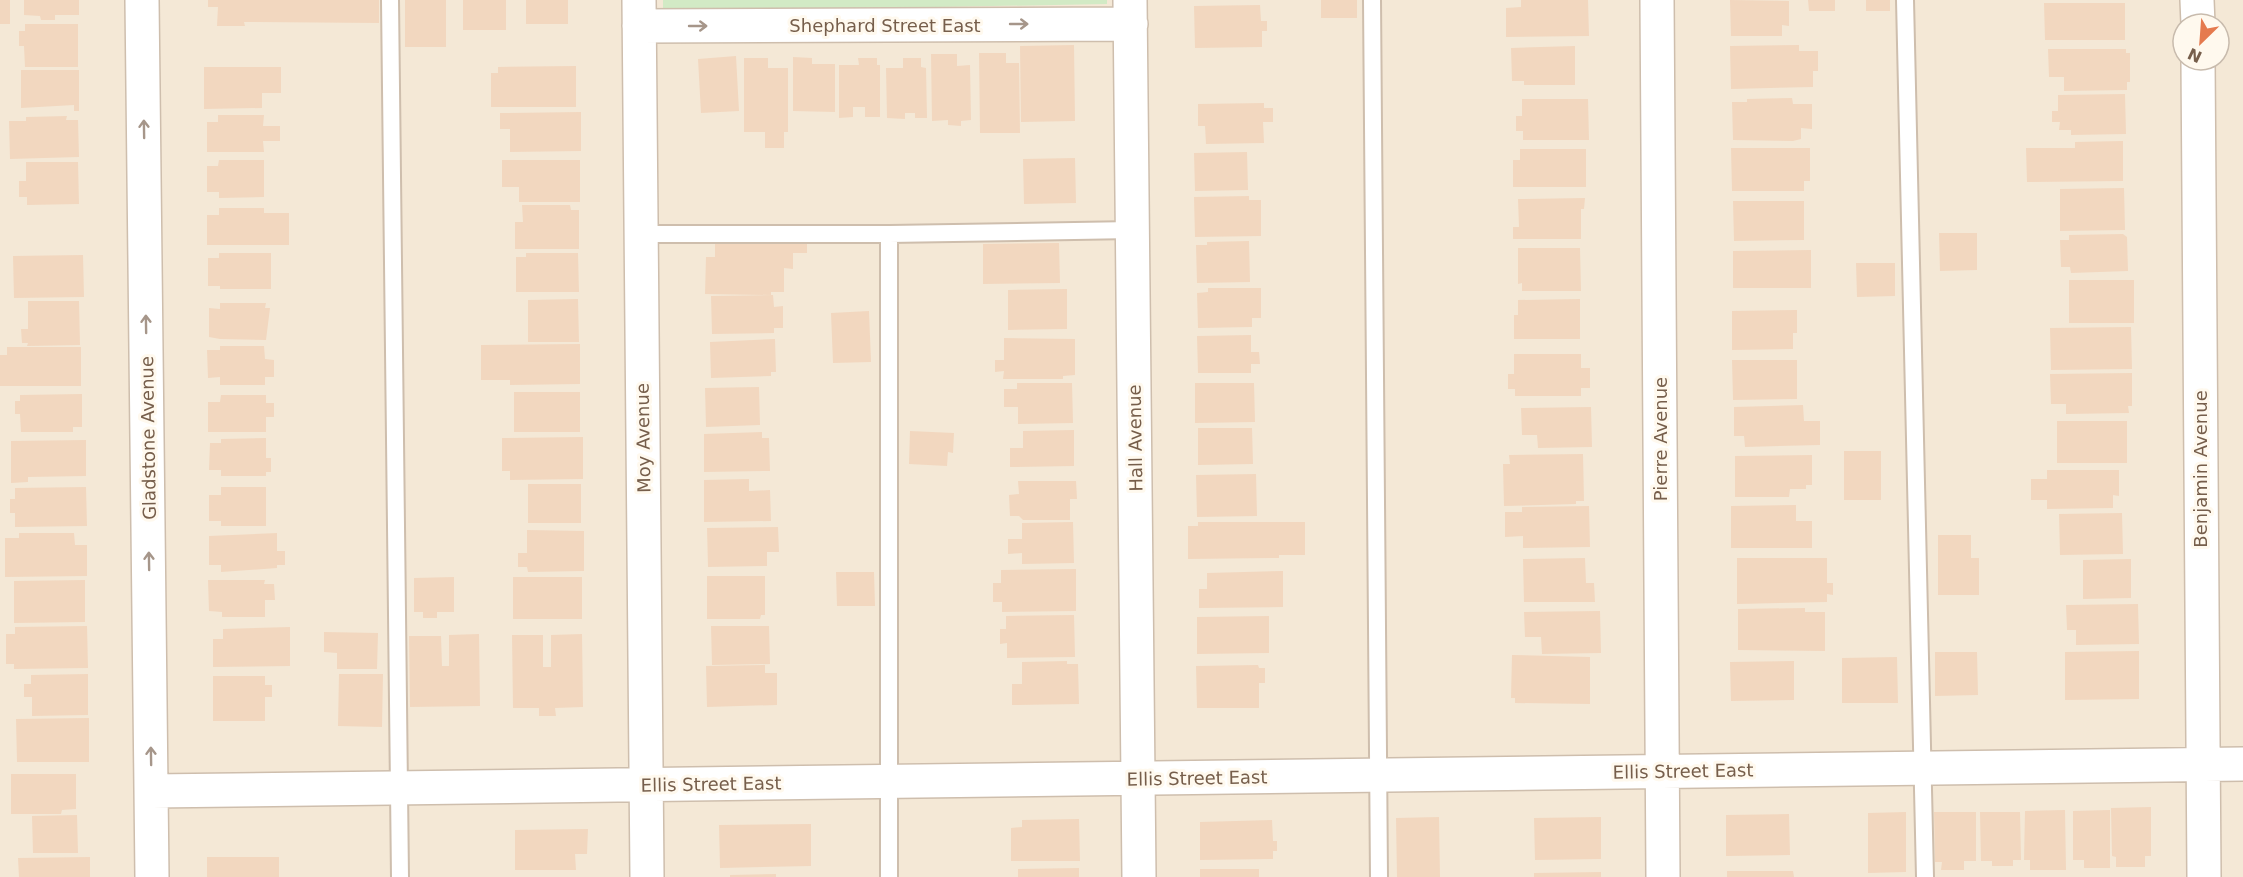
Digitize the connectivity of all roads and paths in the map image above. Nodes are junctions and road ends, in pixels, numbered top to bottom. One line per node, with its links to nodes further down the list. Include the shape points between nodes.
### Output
1 (142, 0): 21 (street, Gladstone Avenue, one-way to 1)
2 (390, 0): 20 (lane)
3 (1372, 0): 16 (lane)
4 (1658, 0): 15 (street, Pierre Avenue)
5 (1905, 0): 14 (lane)
6 (1131, 12): 7 (street, Shephard Street East, one-way to 6); 9 (street, Hall Avenue)
7 (639, 13): 10 (street, Moy Avenue)
8 (2198, 72): 13 (street, Benjamin Avenue)
9 (1133, 230): 11 (lane); 17 (street, Hall Avenue)
10 (641, 234): 11 (lane); 19 (street, Moy Avenue)
11 (889, 234): 18 (lane)
12 (2243, 764): 13 (street, Ellis Street East)
13 (2202, 765): 14 (street, Ellis Street East); 30 (street, Benjamin Avenue)
14 (1923, 768): 15 (street, Ellis Street East); 29 (lane)
15 (1663, 771): 16 (street, Ellis Street East); 28 (street, Pierre Avenue)
16 (1378, 776): 17 (street, Ellis Street East); 27 (lane)
17 (1138, 779): 18 (street, Ellis Street East); 26 (street, Hall Avenue)
18 (889, 782): 19 (street, Ellis Street East); 25 (lane)
19 (646, 785): 20 (street, Ellis Street East); 24 (street, Moy Avenue)
20 (398, 788): 21 (street, Ellis Street East); 23 (lane)
21 (152, 791): 22 (street, Gladstone Avenue)
22 (152, 877)
23 (400, 877)
24 (647, 877)
25 (889, 877)
26 (1139, 877)
27 (1379, 877)
28 (1663, 877)
29 (1925, 877)
30 (2204, 877)

